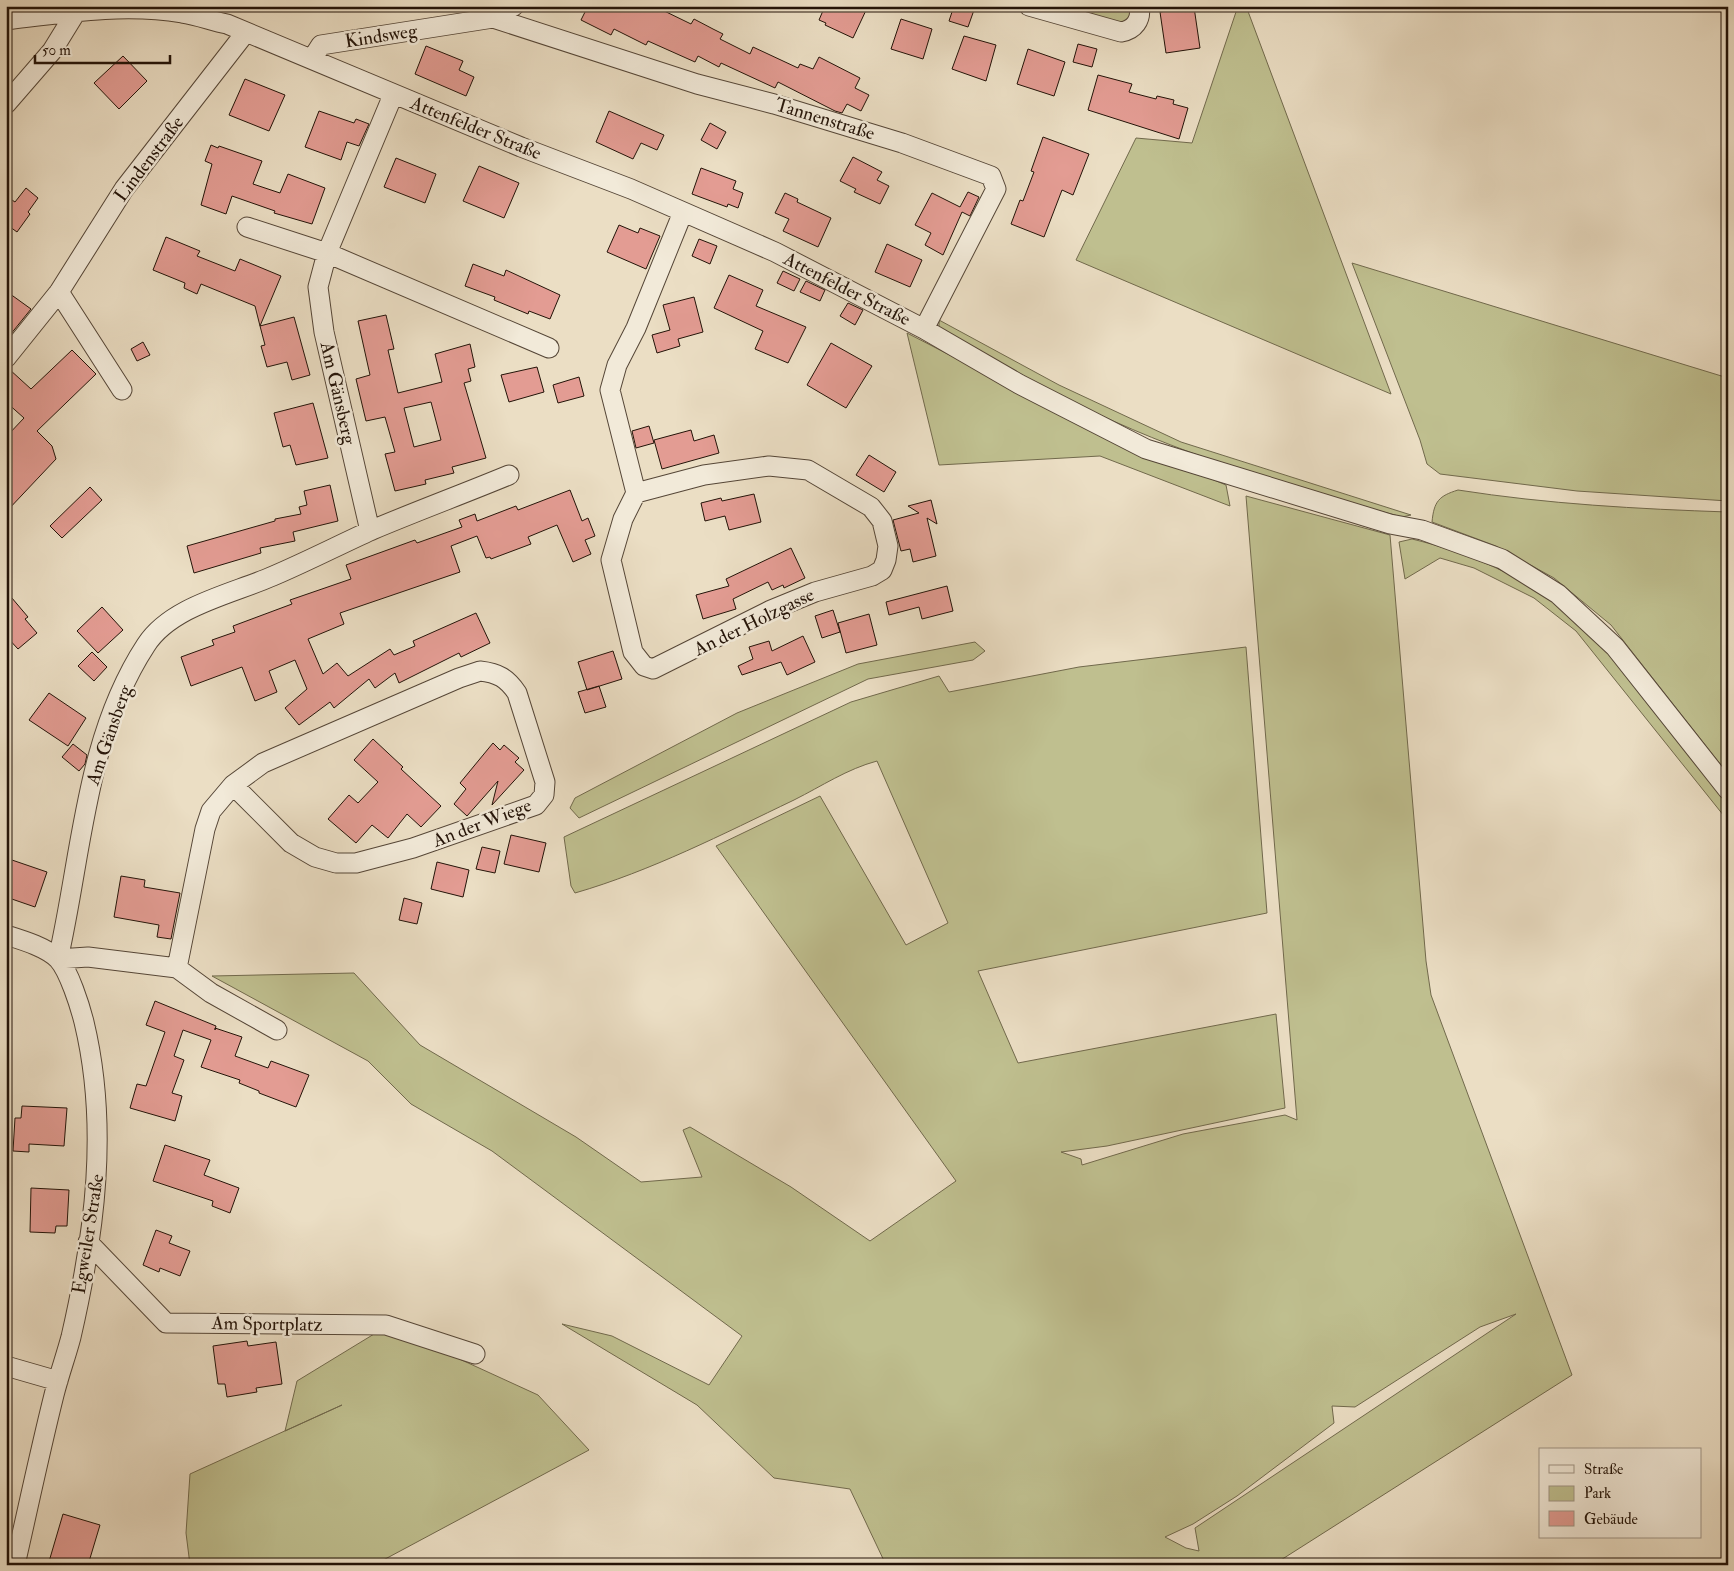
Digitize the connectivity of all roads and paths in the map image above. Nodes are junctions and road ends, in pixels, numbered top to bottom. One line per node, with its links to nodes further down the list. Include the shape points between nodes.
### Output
1 (514, 6): 7 (street, Kindsweg)
2 (1029, 6): 6 (street)
3 (1139, 6): 6 (street, via 1140,17 1127,31 1114,31)
4 (127, 8): 5 (street, Attenfelder Straße); 9 (street, Attenfelder Straße, via 182,13)
5 (76, 12): 8 (street, Attenfelder Straße); 12 (street, via 52,52)
6 (1074, 12)
7 (493, 18): 10 (street, Kindsweg, via 321,45); 17 (street, Tannenstraße, via 697,84 902,142 991,176 996,189)
8 (6, 20)
9 (246, 32): 10 (street, Attenfelder Straße); 16 (street, Lindenstraße, via 124,189)
10 (312, 58): 11 (street, Attenfelder Straße)
11 (392, 94): 13 (street, Attenfelder Straße); 15 (street, Am Gänsberg)
12 (6, 104)
13 (683, 212): 17 (street, Attenfelder Straße, via 775,252); 22 (street, via 636,328 617,365 610,390)
14 (247, 227): 15 (street)
15 (326, 253): 18 (street); 23 (street, Am Gänsberg, via 318,287 324,332)
16 (59, 292): 19 (street, Lindenstraße); 20 (street)
17 (924, 329): 25 (street, Attenfelder Straße, via 1019,384 1146,449 1390,524 1422,530 1502,559 1558,594 1615,647)
18 (549, 348)
19 (6, 358)
20 (122, 390)
21 (509, 475): 23 (street, Am Gänsberg)
22 (636, 493): 22 (street, An der Holzgasse, via 623,519 611,560 633,652 644,666 653,669 771,610 814,592 872,576 882,570 886,560 886,534 882,521 871,507 808,470 760,468 704,475)
23 (370, 531): 27 (street, Am Gänsberg, via 272,577 188,610 164,624 146,644 122,689 104,737 85,809)
24 (233, 785): 24 (street, An der Wiege, via 280,834 303,851 336,863 356,863 413,848 536,805 544,795 545,782 517,693 509,681 495,673 480,671 263,763); 28 (street, An der Wiege, via 212,811 205,829)
25 (1728, 790)
26 (6, 935): 27 (street)
27 (58, 959): 28 (street, via 88,957); 30 (street, Egweiler Straße, via 78,999 91,1053 97,1105 98,1167)
28 (177, 968): 29 (street, via 211,994)
29 (278, 1030)
30 (88, 1242): 31 (street, Am Sportplatz, via 166,1323 386,1325); 33 (street, Egweiler Straße, via 71,1336)
31 (476, 1354)
32 (6, 1366): 33 (street)
33 (58, 1381): 34 (street, Egweiler Straße)
34 (15, 1565)

